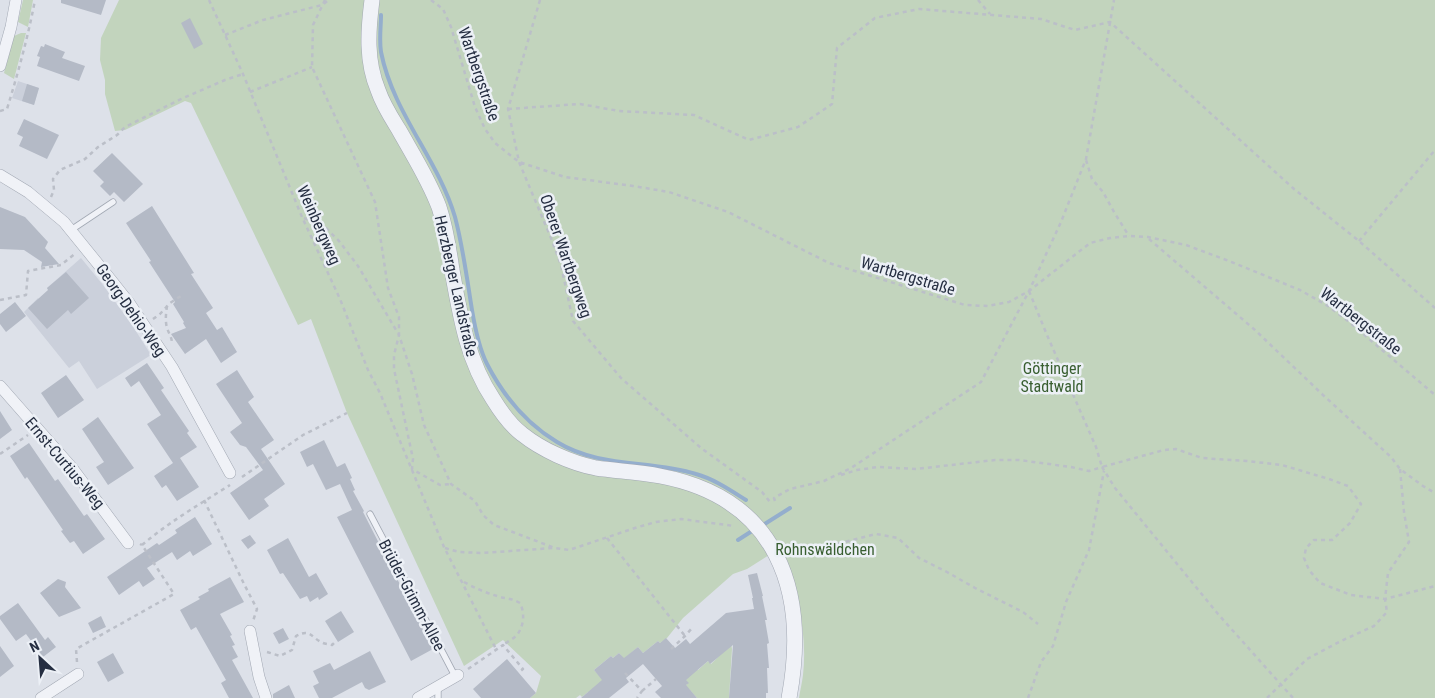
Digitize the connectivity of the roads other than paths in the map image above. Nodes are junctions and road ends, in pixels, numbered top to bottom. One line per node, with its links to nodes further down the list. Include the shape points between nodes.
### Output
1 (16, 0): 3 (street)
2 (372, 0): 18 (street, Herzberger Landstraße, via 368,32 377,88 439,208 469,350 483,384 498,408 521,433 555,455 594,467 692,484 733,505 753,522 780,564 791,603 795,638)
3 (0, 66)
4 (0, 175): 6 (street, Georg-Dehio-Weg, via 28,192)
5 (113, 202): 6 (lane)
6 (71, 230): 8 (street, Georg-Dehio-Weg, via 130,304 172,367)
7 (0, 386): 10 (street, Ernst-Curtius-Weg, via 73,469)
8 (235, 478)
9 (370, 514): 13 (lane, Brüder-Grimm-Allee)
10 (128, 542)
11 (250, 631): 16 (street)
12 (78, 674): 15 (street)
13 (456, 676): 14 (street)
14 (438, 693): 17 (street)
15 (41, 698)
16 (266, 698)
17 (418, 698)
18 (789, 698)

